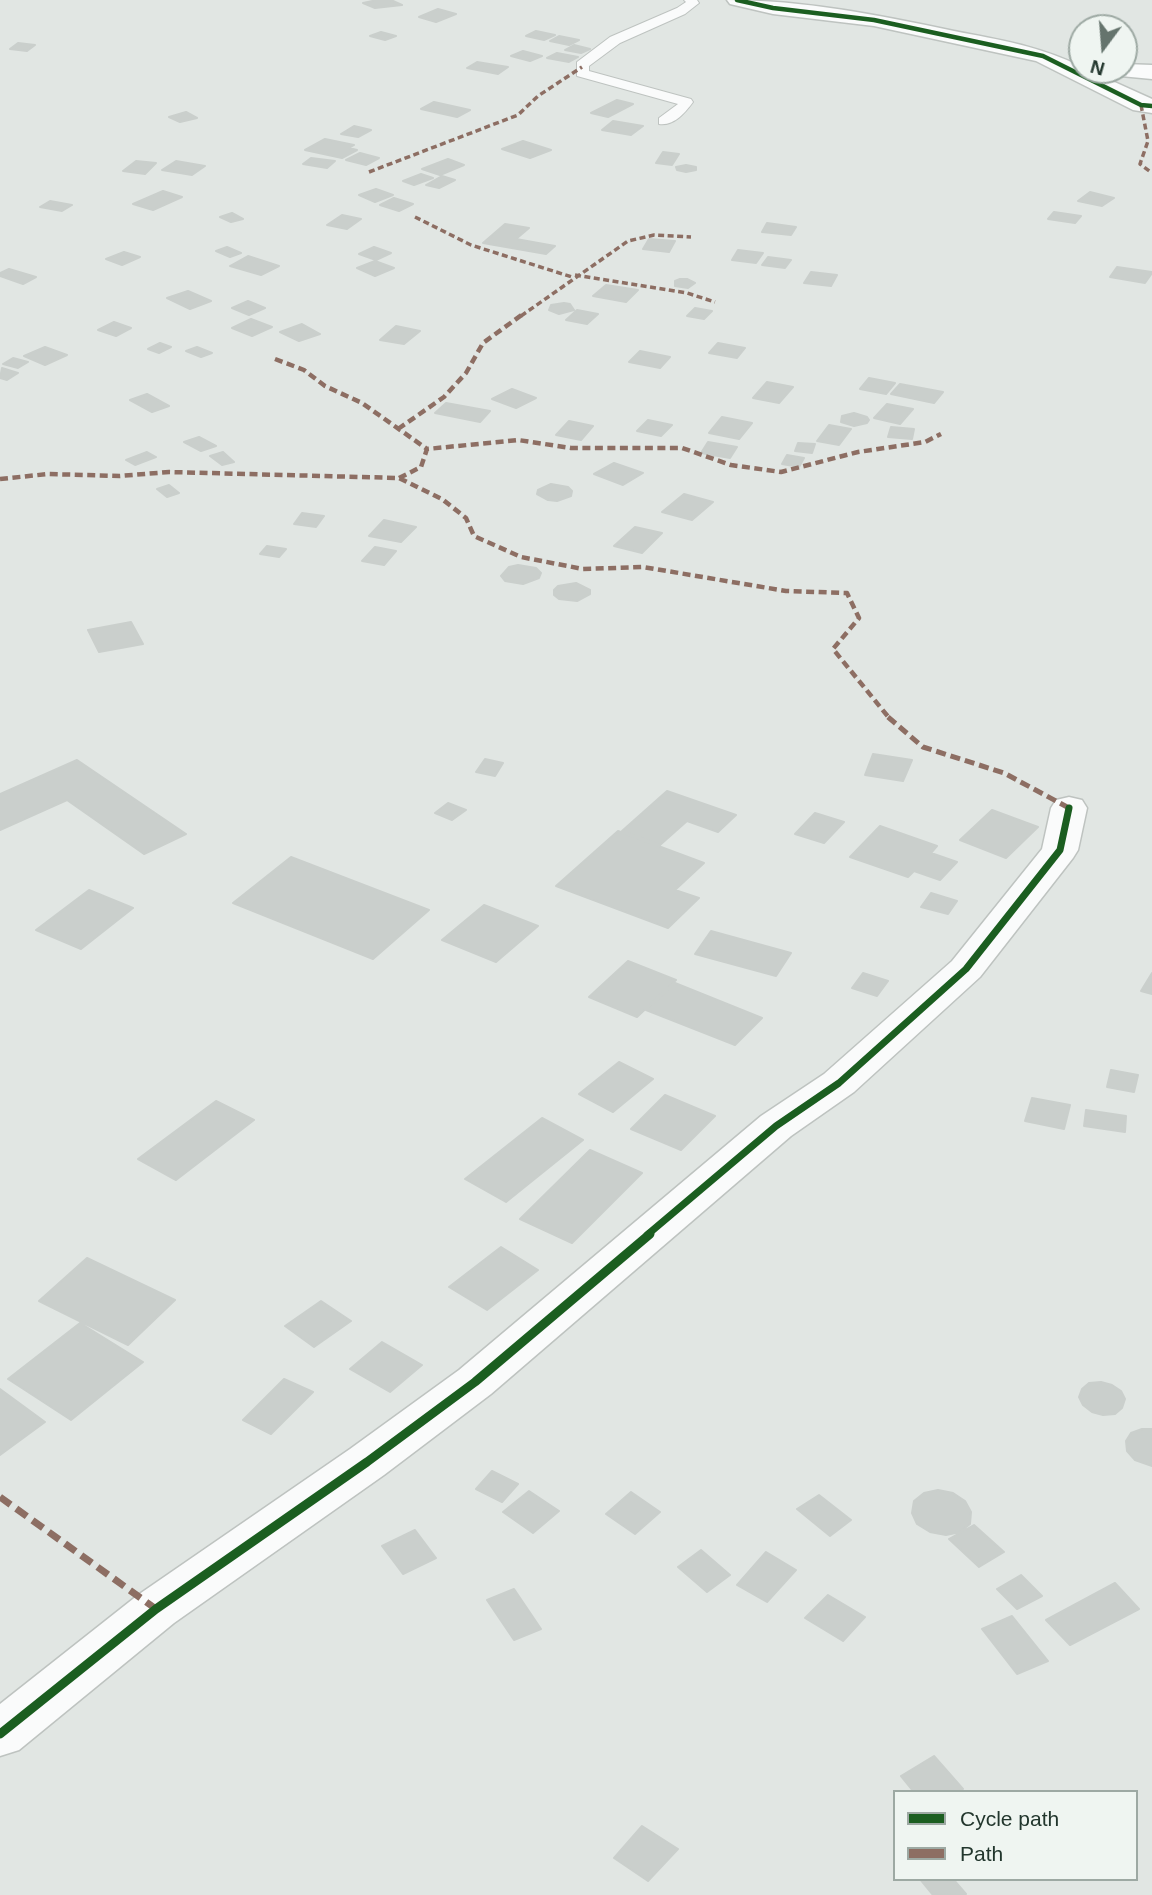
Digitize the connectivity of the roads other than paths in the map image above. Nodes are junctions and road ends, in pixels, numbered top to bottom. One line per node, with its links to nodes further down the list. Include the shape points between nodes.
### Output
1 (691, 0): 6 (lane, via 681,11 615,40 582,65 582,73 686,102 680,112)
2 (737, 0): 3 (street, via 874,20)
3 (1043, 56): 4 (street); 5 (street)
4 (1068, 62)
5 (1152, 106)
6 (664, 121)
7 (1069, 808): 8 (street, via 1060,850 966,969 839,1083 776,1126 475,1382 156,1609)
8 (0, 1734)

